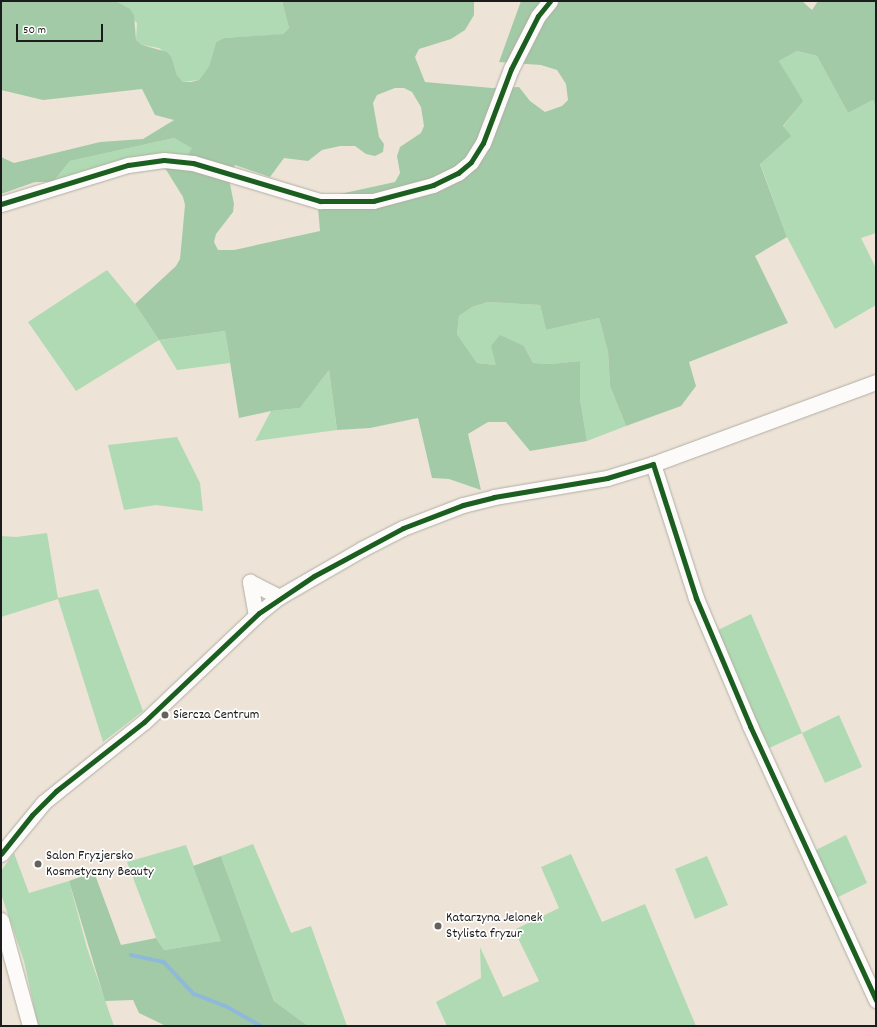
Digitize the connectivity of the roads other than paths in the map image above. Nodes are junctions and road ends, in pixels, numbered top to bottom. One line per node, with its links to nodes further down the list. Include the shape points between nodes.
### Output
1 (550, 1): 2 (street, via 538,16 511,69 483,143 471,162 458,174 432,185 373,201 320,201 193,163 164,160 128,166)
2 (1, 204)
3 (876, 382): 4 (street)
4 (653, 464): 5 (street, via 607,478 494,497 433,515 362,549); 9 (street, via 696,598 750,726)
5 (279, 597): 6 (street); 6 (street, via 250,582)
6 (256, 616): 7 (street, via 144,722 44,802)
7 (1, 854)
8 (1, 920): 10 (street)
9 (876, 1000)
10 (30, 1026)

